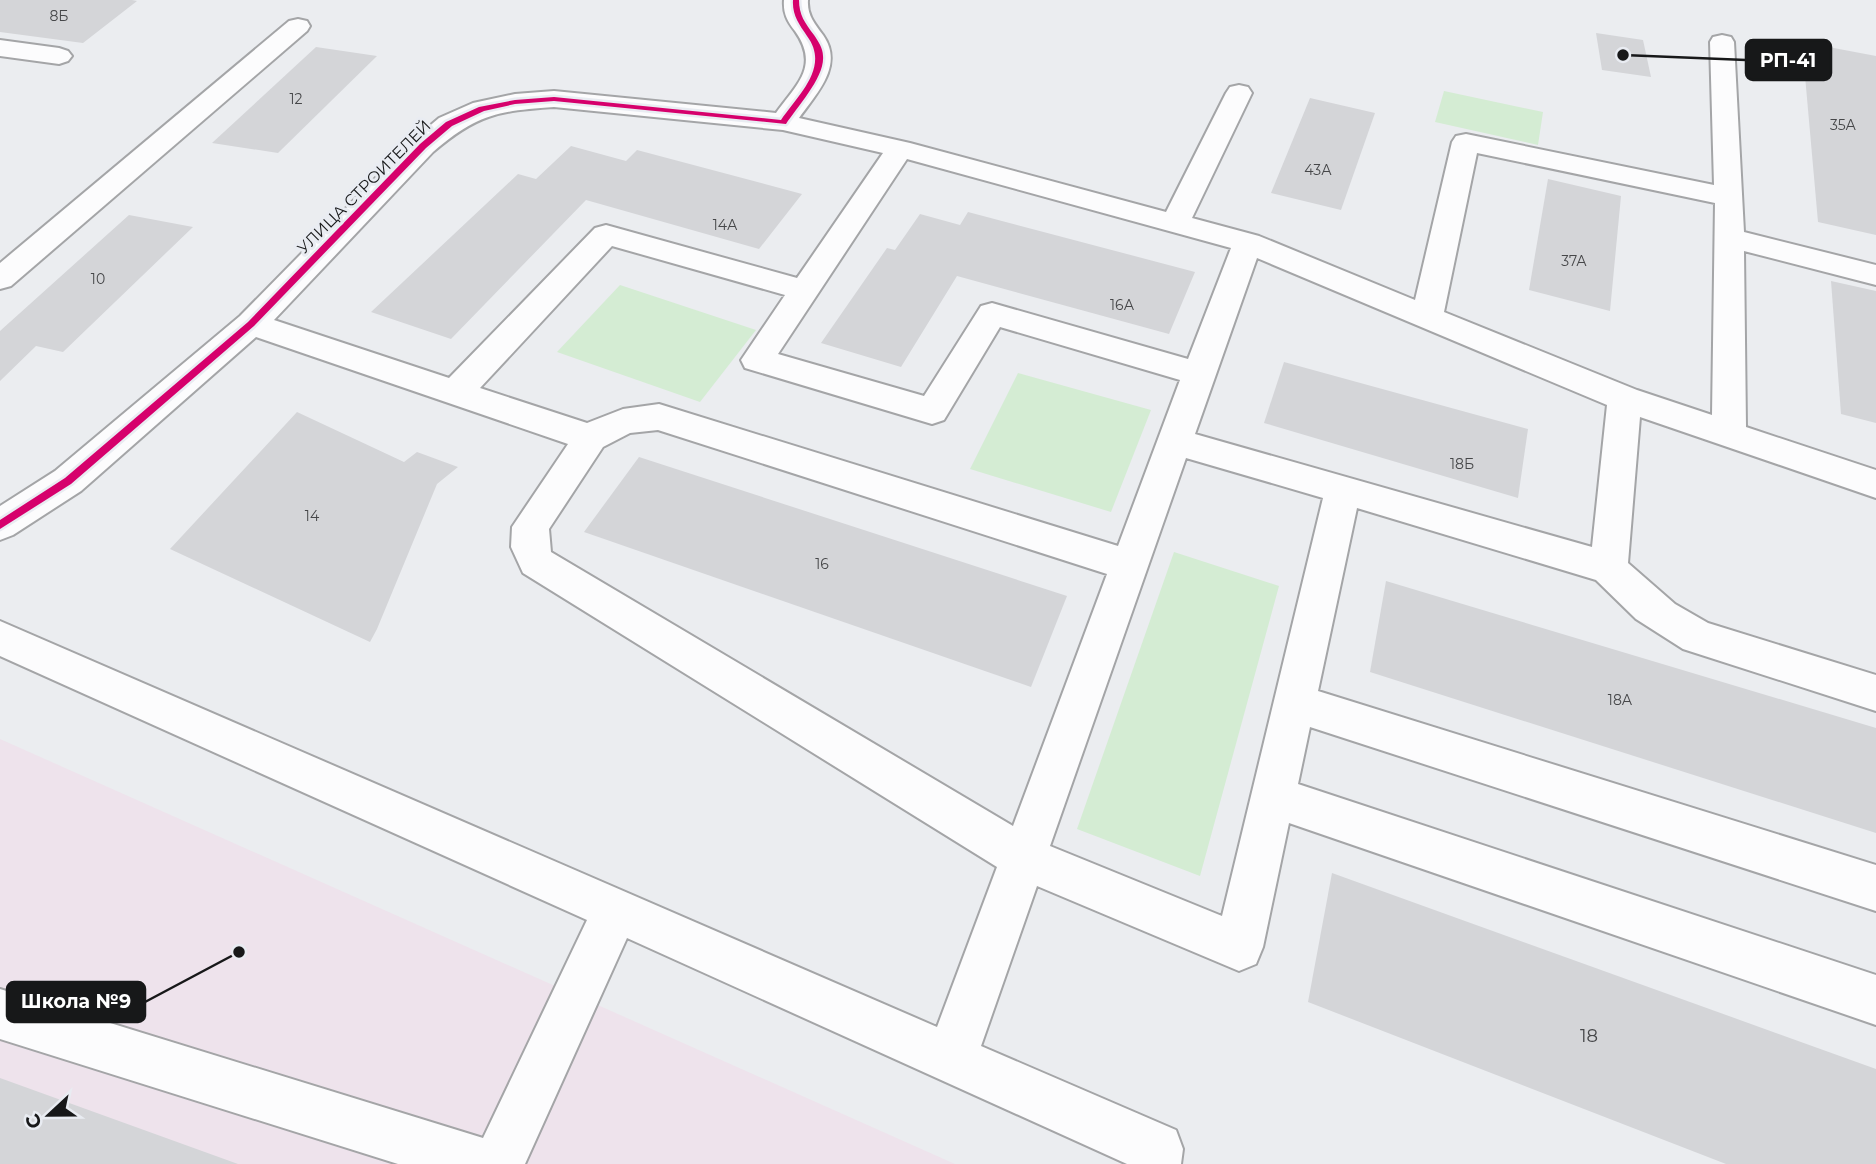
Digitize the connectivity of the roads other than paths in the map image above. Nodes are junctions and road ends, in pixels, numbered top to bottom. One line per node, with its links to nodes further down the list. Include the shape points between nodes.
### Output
1 (796, 0): 7 (street, via 796,13 821,54 819,68)
2 (298, 26): 14 (street)
3 (1722, 42): 9 (street)
4 (0, 48): 5 (street)
5 (59, 56)
6 (1239, 93): 10 (street)
7 (783, 122): 8 (street, УЛИЦА СТРОИТЕЛЕЙ); 17 (street, УЛИЦА СТРОИТЕЛЕЙ, via 554,99 482,109 449,124 423,146)
8 (900, 149): 10 (street, УЛИЦА СТРОИТЕЛЕЙ); 15 (street)
9 (1729, 197): 11 (street); 16 (street, via 1466,142)
10 (1175, 223): 12 (street, УЛИЦА СТРОИТЕЛЕЙ)
11 (1729, 238): 13 (street); 21 (street)
12 (1248, 243): 16 (street, УЛИЦА СТРОИТЕЛЕЙ); 18 (street)
13 (1876, 275)
14 (0, 279)
15 (804, 290): 18 (street, via 757,360 932,411 992,314); 19 (street, via 606,235)
16 (1427, 316): 20 (street, УЛИЦА СТРОИТЕЛЕЙ)
17 (251, 324): 19 (street); 26 (street, УЛИЦА СТРОИТЕЛЕЙ, via 68,481)
18 (1199, 373): 23 (street)
19 (454, 393): 22 (street)
20 (1625, 399): 21 (street, УЛИЦА СТРОИТЕЛЕЙ); 28 (street)
21 (1730, 435): 24 (street, УЛИЦА СТРОИТЕЛЕЙ)
22 (591, 439): 27 (street, via 620,422 659,417); 33 (street, via 531,527 530,547 536,562)
23 (1175, 441): 25 (street); 27 (street)
24 (1876, 484)
25 (1343, 490): 28 (street); 31 (street)
26 (0, 525)
27 (1129, 565): 33 (street)
28 (1609, 568): 30 (street, via 1645,606 1688,633)
29 (0, 638): 35 (street)
30 (1876, 693)
31 (1295, 703): 32 (street); 34 (street)
32 (1273, 797): 33 (street, via 1239,947); 36 (street)
33 (1024, 858): 38 (street)
34 (1876, 888)
35 (617, 910): 38 (street); 40 (street)
36 (1876, 1000)
37 (0, 1014): 39 (street)
38 (951, 1058): 41 (street, via 1157,1149)
39 (482, 1164)
40 (498, 1164)
41 (1154, 1164)

